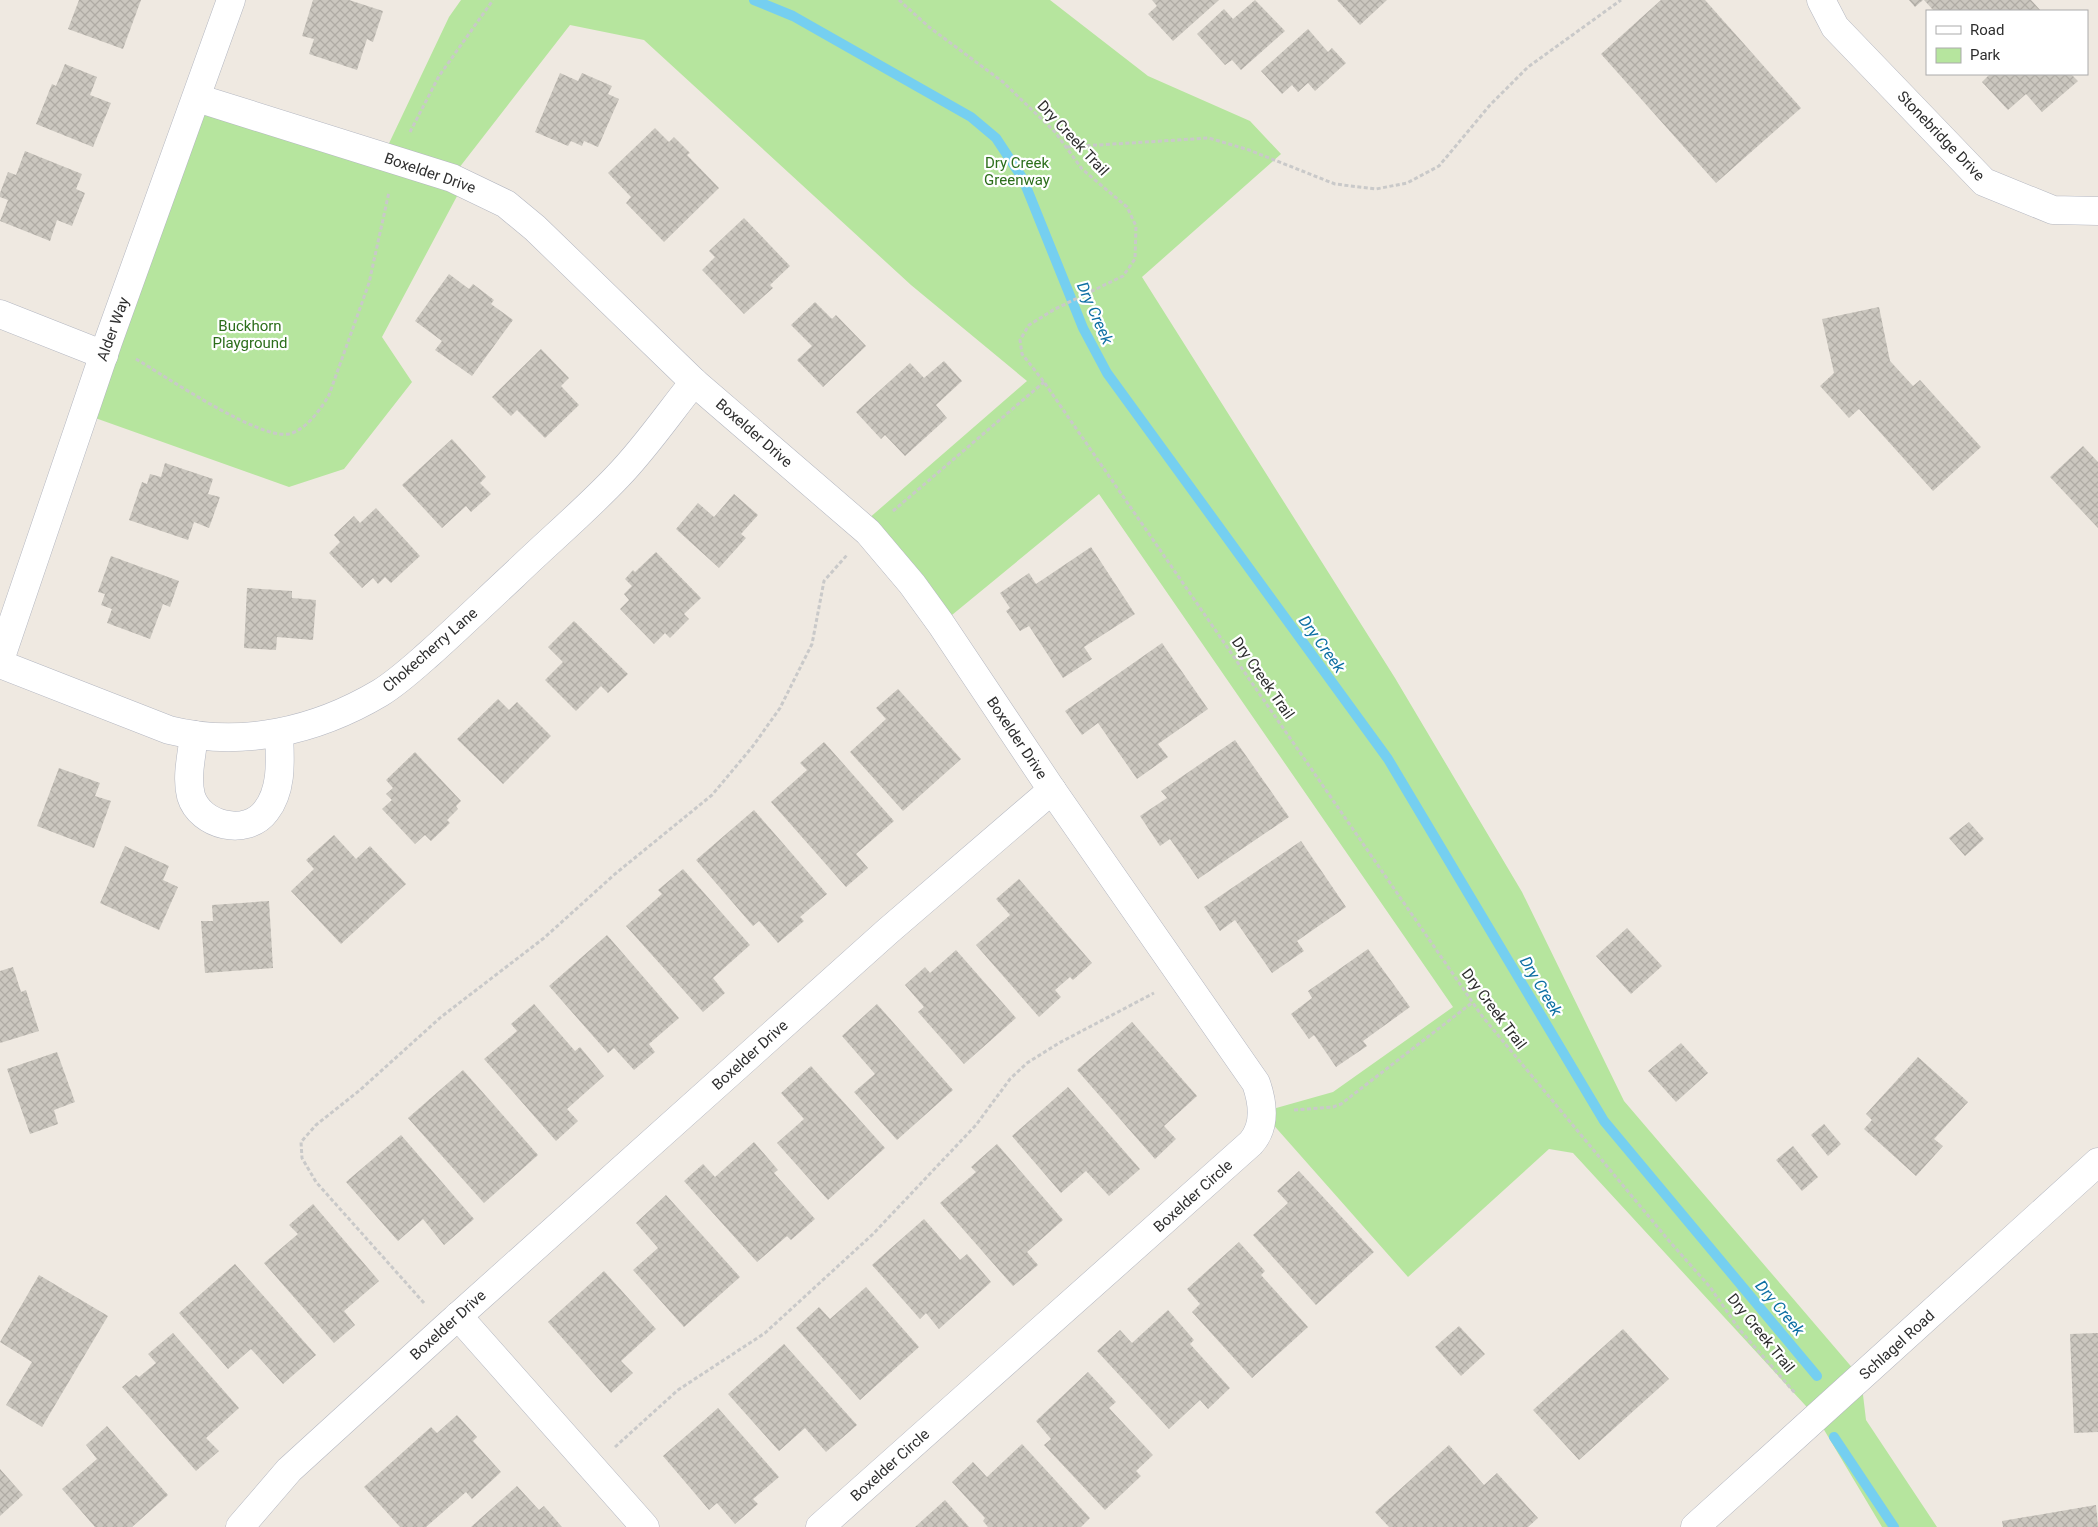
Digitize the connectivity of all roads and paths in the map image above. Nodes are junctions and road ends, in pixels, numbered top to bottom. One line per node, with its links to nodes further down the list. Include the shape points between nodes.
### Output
1 (231, 0): 6 (street, Alder Way)
2 (493, 0): 8 (path, via 430,90)
3 (899, 0): 7 (path, Dry Creek Trail, via 929,27 1003,82 1055,132)
4 (1621, 0): 7 (path, via 1528,67 1490,105 1439,166 1407,183 1376,188 1335,184 1209,138)
5 (1821, 0): 9 (street, Stonebridge Drive, via 1835,27 1984,182 2053,210)
6 (197, 98): 8 (street, Boxelder Drive); 11 (street, Alder Way)
7 (1067, 148): 13 (path, Dry Creek Trail, via 1082,169 1126,207 1136,226 1137,248 1133,263 1123,276 1054,309 1029,325 1020,340 1022,354)
8 (398, 161): 11 (path, via 370,283 329,395 312,417 295,431 277,434 258,428); 12 (street, Boxelder Drive, via 464,183 514,210)
9 (2098, 211)
10 (0, 314): 11 (street)
11 (106, 349): 15 (street, Alder Way)
12 (694, 382): 14 (street, Boxelder Drive); 16 (street, Chokecherry Lane, via 617,478 399,679 381,693 345,711 314,724)
13 (1044, 382): 14 (path); 20 (path, Dry Creek Trail)
14 (868, 532): 18 (street, Boxelder Drive, via 906,576); 23 (path, via 826,578 812,644 777,713 712,795 615,874 544,938 441,1017 316,1125 301,1142 302,1158 316,1182)
15 (0, 662): 17 (street, Chokecherry Lane, via 170,730)
16 (279, 733): 17 (street, Chokecherry Lane, via 236,737); 17 (street, via 278,779 270,804 256,820 235,826 207,817 192,799 190,781)
17 (194, 735)
18 (1052, 790): 19 (street, Boxelder Circle); 23 (street, Boxelder Drive, via 888,931)
19 (1183, 978): 21 (street, Boxelder Circle, via 1256,1083); 25 (path, via 1027,1063 1010,1079 987,1112 873,1234 765,1333 678,1390)
20 (1473, 1002): 21 (path, via 1340,1104); 24 (path, Dry Creek Trail, via 1710,1287 1739,1329)
21 (1262, 1112): 28 (street, Boxelder Circle, via 1258,1133 1236,1157)
22 (2098, 1162): 24 (street, Schlagel Road)
23 (452, 1322): 25 (street); 26 (street, Boxelder Drive, via 289,1470)
24 (1817, 1418): 29 (street, Schlagel Road)
25 (592, 1468): 27 (street)
26 (240, 1527)
27 (646, 1527)
28 (820, 1527)
29 (1695, 1527)

